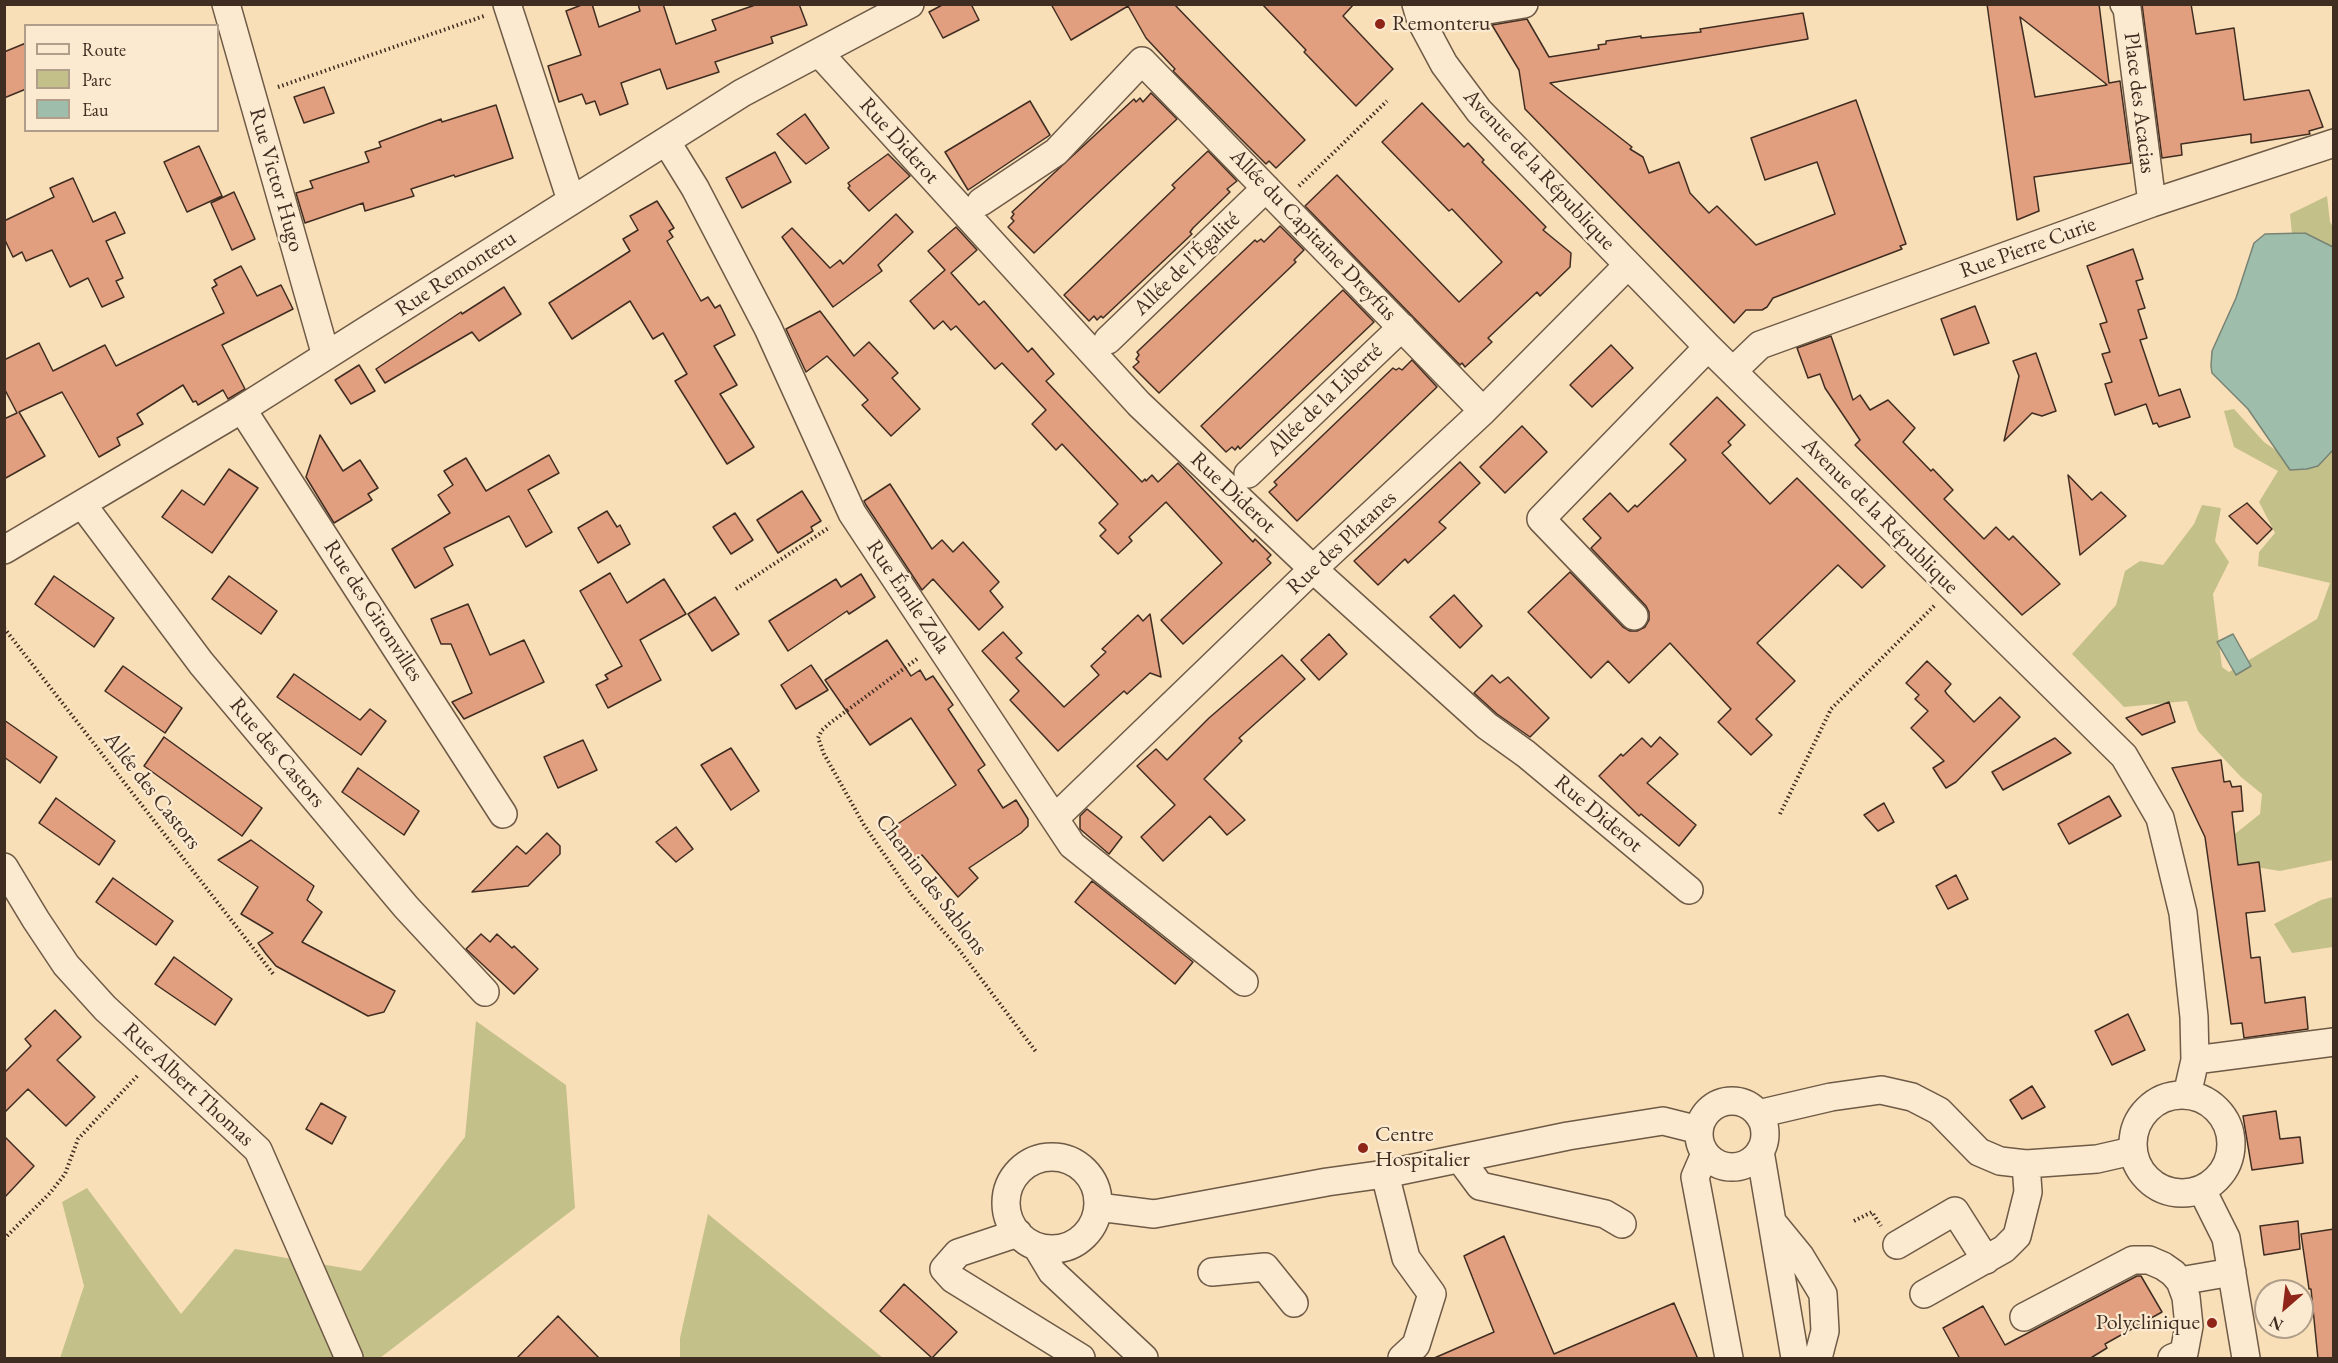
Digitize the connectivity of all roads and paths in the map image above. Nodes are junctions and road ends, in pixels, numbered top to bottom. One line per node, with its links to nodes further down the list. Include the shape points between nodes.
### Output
1 (226, 4): 8 (street, Rue Victor Hugo)
2 (910, 4): 7 (street, Rue Remonteru)
3 (1524, 4): 6 (street)
4 (2124, 4): 15 (street, Place des Acacias)
5 (507, 6): 8 (path); 13 (street)
6 (1418, 13): 16 (street, Avenue de la République, via 1444,64 1479,111)
7 (820, 54): 10 (street, Rue Remonteru, via 742,93); 28 (street, Rue Diderot, via 1139,404)
8 (252, 97): 20 (street, Rue Victor Hugo)
9 (1387, 101): 12 (path)
10 (666, 141): 13 (street, Rue Remonteru); 26 (street, Rue Émile Zola, via 768,328)
11 (2334, 144): 15 (street, Rue Pierre Curie)
12 (1274, 196): 14 (street, Allée du Capitaine Dreyfus, via 1142,61 1056,152); 17 (street, Allée du Capitaine Dreyfus); 18 (street, Allée de l'Égalité)
13 (571, 200): 20 (street, Rue Remonteru)
14 (981, 202)
15 (2152, 204): 21 (street, Rue Pierre Curie, via 1760,345)
16 (1628, 266): 19 (street, Avenue de la République); 23 (street, Rue des Platanes)
17 (1402, 327): 23 (street, Allée du Capitaine Dreyfus); 24 (street, Allée de la Liberté)
18 (1108, 340)
19 (1708, 346): 21 (street, Avenue de la République); 31 (street, via 1541,519)
20 (326, 356): 22 (street, Rue Remonteru)
21 (1733, 371): 29 (street, Avenue de la République)
22 (242, 409): 25 (street, Rue Remonteru); 34 (street, Rue des Gironvilles)
23 (1483, 411): 28 (street, Rue des Platanes)
24 (1248, 474)
25 (82, 504): 27 (street, Rue Remonteru); 41 (street, Rue des Castors, via 201,663 406,907)
26 (852, 513): 30 (path); 33 (street, Rue Émile Zola)
27 (4, 550)
28 (1313, 569): 36 (street, Rue des Platanes); 38 (street, Rue Diderot, via 1487,726)
29 (1953, 588): 35 (path, via 1831,709); 45 (street, Avenue de la République, via 2124,756 2160,818 2182,913)
30 (736, 590)
31 (1634, 616)
32 (4, 628): 39 (path, Allée des Castors)
33 (939, 643): 36 (street, Rue Émile Zola); 43 (path, Chemin des Sablons, via 830,723 818,738 864,825 912,895 957,947)
34 (503, 814)
35 (1780, 814)
36 (1055, 818): 40 (street, Rue Émile Zola, via 1072,845)
37 (4, 867): 44 (street, Rue Albert Thomas, via 66,965)
38 (1689, 890)
39 (274, 975)
40 (1244, 982)
41 (485, 992)
42 (2334, 1042): 45 (street)
43 (1037, 1053)
44 (156, 1055): 60 (path, via 78,1139 65,1174); 70 (street, Rue Albert Thomas, via 258,1150)
45 (2195, 1060): 46 (street, Avenue de la République)
46 (2187, 1095): 50 (street, via 2172,1095 2146,1109 2132,1136); 54 (street, via 2216,1108 2231,1137 2226,1168)
47 (1758, 1114): 48 (street, via 1741,1102 1721,1103 1705,1114); 49 (street, via 1765,1132); 52 (street, via 1881,1090 1912,1097 1939,1111 1979,1152 2000,1161)
48 (1702, 1142): 49 (street, via 1713,1162 1723,1167 1734,1168 1754,1160); 51 (street, via 1663,1121); 73 (street, via 1695,1178)
49 (1760, 1151): 57 (street)
50 (2132, 1152): 52 (street, via 2097,1159); 54 (street, via 2141,1172 2158,1188 2187,1194)
51 (1460, 1159): 53 (street); 58 (street, via 1480,1186 1605,1214)
52 (2026, 1164): 62 (street, via 2028,1192 2017,1236)
53 (1385, 1174): 55 (street, via 1154,1214); 72 (street, via 1406,1258 1432,1294 1416,1346)
54 (2202, 1190): 64 (street, via 2226,1238)
55 (1098, 1207): 61 (street, via 1095,1220 1078,1242 1051,1249); 61 (street, via 1095,1187 1084,1170 1059,1158 1034,1161 1016,1176 1007,1197 1011,1222)
56 (1854, 1221): 59 (path, via 1872,1212)
57 (1773, 1223): 74 (street); 75 (street, via 1800,1256 1822,1294 1825,1331)
58 (1622, 1224)
59 (1890, 1237): 62 (street, via 1955,1211)
60 (4, 1239)
61 (1028, 1240): 69 (street, via 1052,1272); 71 (street, via 958,1253 944,1269 953,1279)
62 (1986, 1260): 66 (street)
63 (1212, 1272): 67 (street, via 1265,1267)
64 (2232, 1272): 65 (street); 77 (street)
65 (2180, 1281): 68 (street, via 2163,1266 2149,1260 2133,1260); 76 (street, via 2189,1326 2184,1353)
66 (1924, 1294)
67 (1294, 1303)
68 (2024, 1317)
69 (1142, 1356)
70 (349, 1359)
71 (1081, 1359)
72 (1402, 1359)
73 (1729, 1359)
74 (1795, 1359)
75 (1818, 1359)
76 (2172, 1359)
77 (2246, 1359)

